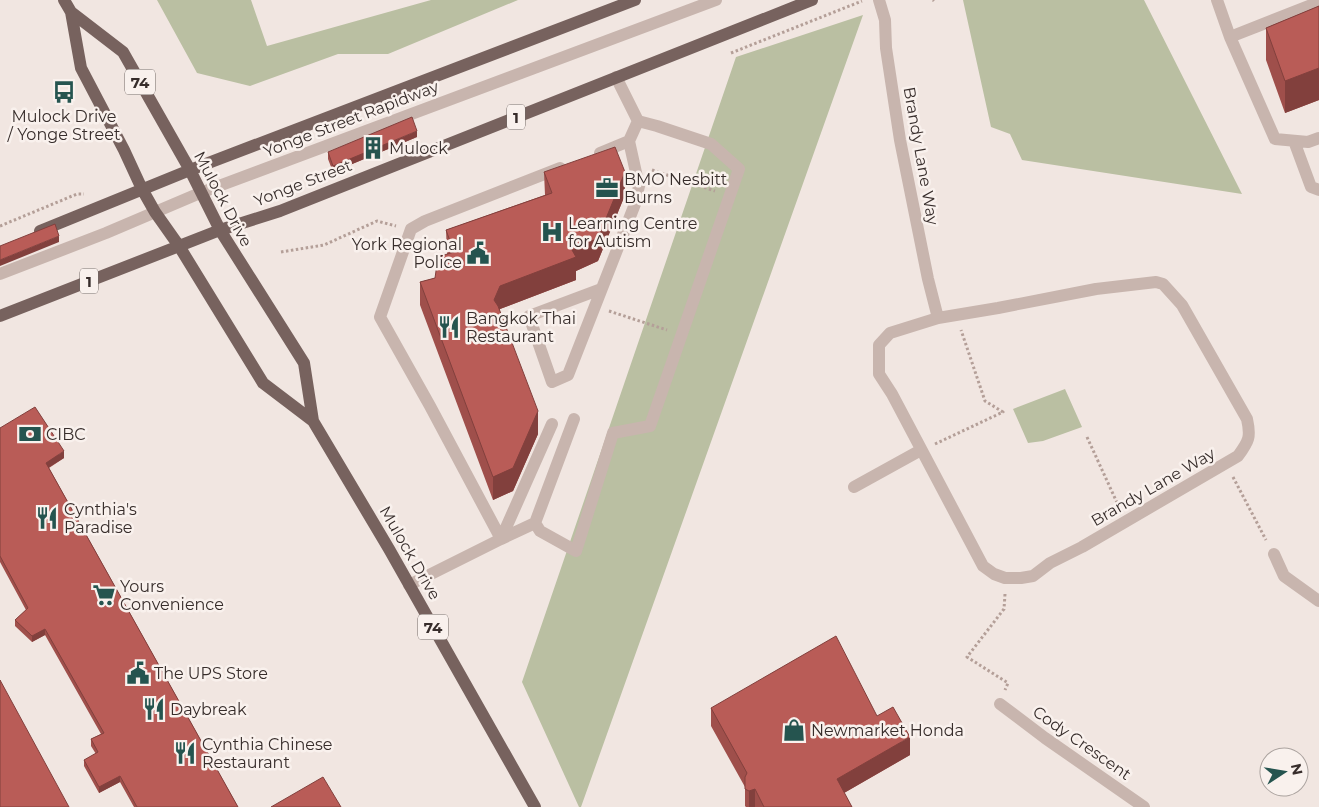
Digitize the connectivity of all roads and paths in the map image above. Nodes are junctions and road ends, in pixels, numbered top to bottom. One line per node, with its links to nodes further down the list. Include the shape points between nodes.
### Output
1 (64, 0): 8 (main road, Mulock Drive / 74)
2 (716, 0): 21 (street, Yonge Street Rapidway)
3 (812, 0): 10 (main road, Yonge Street / 1)
4 (879, 0): 34 (street, Brandy Lane Way, via 885,20 900,140)
5 (1217, 0): 9 (street)
6 (630, 1): 18 (main road)
7 (1319, 2): 9 (street)
8 (71, 12): 18 (main road, Mulock Drive / 74, via 124,52); 19 (main road, Mulock Drive / 74, via 81,68)
9 (1230, 37): 14 (street, via 1275,139)
10 (616, 77): 11 (street); 25 (main road, Yonge Street / 1, via 280,211)
11 (638, 121): 13 (street); 22 (street, via 711,144 739,169)
12 (1319, 138): 14 (street, via 1308,142)
13 (629, 141): 15 (street); 17 (street)
14 (1294, 141): 20 (street, via 1311,186)
15 (592, 156)
16 (574, 163): 24 (street)
17 (634, 163): 22 (path); 30 (street, via 639,186 635,204)
18 (190, 170): 19 (main road); 21 (main road, Mulock Drive / 74)
19 (142, 189): 23 (main road, Mulock Drive / 74); 26 (main road)
20 (1319, 190)
21 (200, 193): 23 (street, Yonge Street Rapidway); 25 (main road, Mulock Drive / 74)
22 (730, 196): 35 (street)
23 (155, 212): 27 (main road, Mulock Drive / 74); 29 (street, Yonge Street Rapidway)
24 (411, 229): 28 (path, via 377,221 324,245); 45 (street, via 380,317)
25 (220, 230): 27 (main road, Yonge Street / 1); 37 (main road, Mulock Drive / 74, via 304,362)
26 (27, 236)
27 (179, 246): 33 (main road, Yonge Street / 1); 37 (main road, Mulock Drive / 74, via 263,383)
28 (281, 252)
29 (0, 274)
30 (601, 290): 31 (street); 31 (street, via 528,316 552,382 568,375)
31 (595, 307): 35 (path)
32 (956, 315): 34 (street, Brandy Lane Way); 40 (path, via 985,401 1003,412); 41 (street, Brandy Lane Way, via 1096,289 1156,282 1163,284 1182,306 1247,419 1248,441 1238,456)
33 (0, 316)
34 (938, 318): 40 (street, Brandy Lane Way, via 890,334 879,345 879,374)
35 (682, 335): 44 (street, via 650,426 613,434 576,551 540,531)
36 (574, 419): 44 (street)
37 (313, 421): 48 (main road, Mulock Drive / 74)
38 (552, 424): 45 (street)
39 (1087, 437): 43 (path)
40 (921, 450): 42 (street); 47 (street, Brandy Lane Way, via 983,566)
41 (1226, 463): 43 (street, Brandy Lane Way); 46 (path)
42 (854, 487)
43 (1126, 522): 47 (street, Brandy Lane Way, via 1050,563 1033,576)
44 (535, 523): 45 (street)
45 (501, 539): 48 (street)
46 (1274, 554): 49 (street, via 1284,576)
47 (1005, 578): 50 (path, via 1004,609 967,657 1008,683)
48 (409, 585): 51 (main road, Mulock Drive / 74)
49 (1319, 601)
50 (1000, 704): 52 (street, Cody Crescent)
51 (534, 807)
52 (1144, 807)

